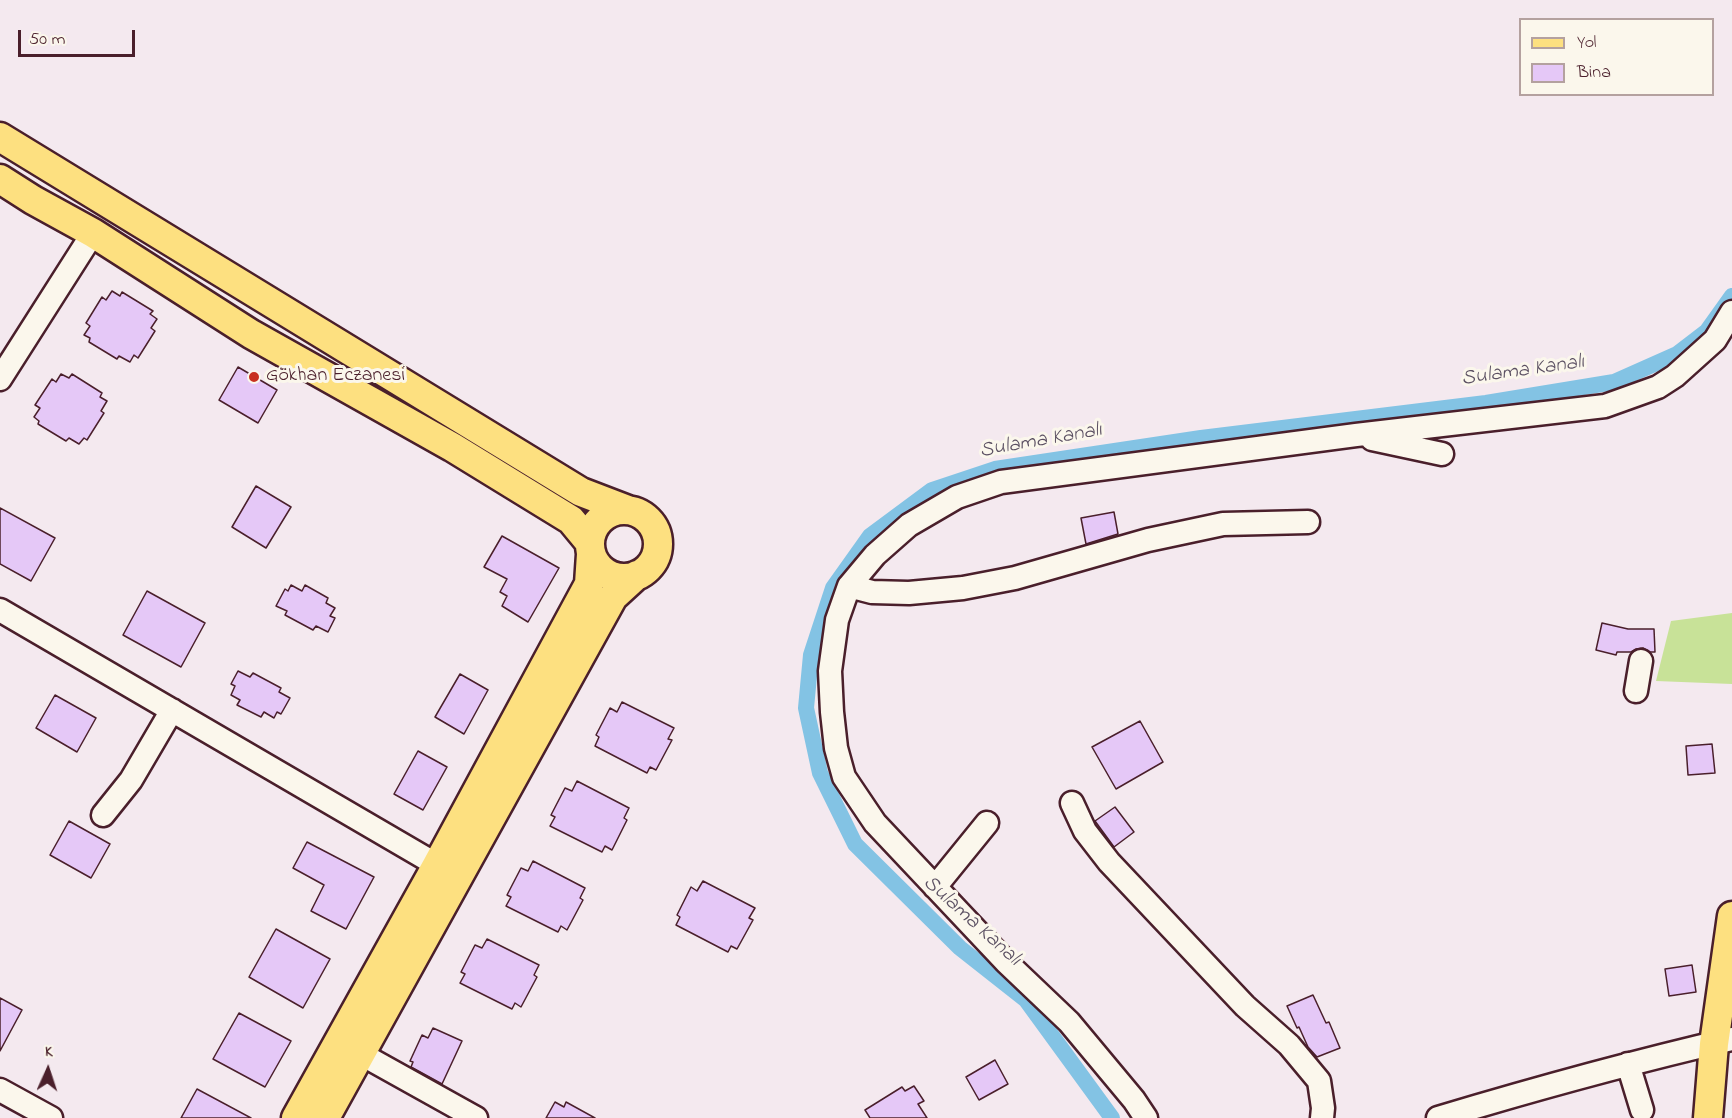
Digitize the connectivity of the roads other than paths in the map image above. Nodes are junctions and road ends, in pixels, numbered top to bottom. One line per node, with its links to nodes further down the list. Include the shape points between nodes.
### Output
1 (0, 137): 8 (main road, via 581,492)
2 (0, 179): 3 (main road)
3 (93, 233): 5 (street); 10 (main road, via 250,334 452,447 571,520)
4 (1732, 312): 6 (street, via 1714,340 1675,376 1658,387 1605,406)
5 (0, 379)
6 (1356, 435): 7 (street); 12 (street, via 1001,482 957,497 909,525 875,555)
7 (1442, 454)
8 (628, 510): 10 (main road, via 606,514 592,531); 11 (main road, via 648,520 658,540 654,561)
9 (1308, 522): 12 (street, via 1223,524 963,588 909,593 872,592)
10 (590, 548): 11 (main road, via 596,564 605,572 615,577); 20 (main road, via 589,584)
11 (637, 575): 24 (main road, via 613,597)
12 (849, 586): 21 (street, via 837,620 830,671 838,758 844,777 874,823)
13 (0, 610): 16 (street)
14 (1641, 661): 15 (street)
15 (1636, 691)
16 (172, 710): 18 (street, via 131,780); 20 (street)
17 (1072, 803): 33 (street, via 1085,831 1109,862 1245,1006 1289,1045 1319,1081)
18 (103, 815)
19 (987, 823): 21 (street)
20 (437, 865): 29 (main road)
21 (935, 888): 32 (street, via 1069,1022)
22 (1732, 916): 23 (main road)
23 (1723, 1041): 25 (street); 35 (main road)
24 (361, 1054): 30 (main road); 31 (street)
25 (1628, 1064): 27 (street); 34 (street)
26 (0, 1090): 28 (street)
27 (1642, 1110)
28 (51, 1118)
29 (296, 1118)
30 (325, 1118)
31 (476, 1118)
32 (1146, 1118)
33 (1322, 1118)
34 (1438, 1118)
35 (1708, 1118)

